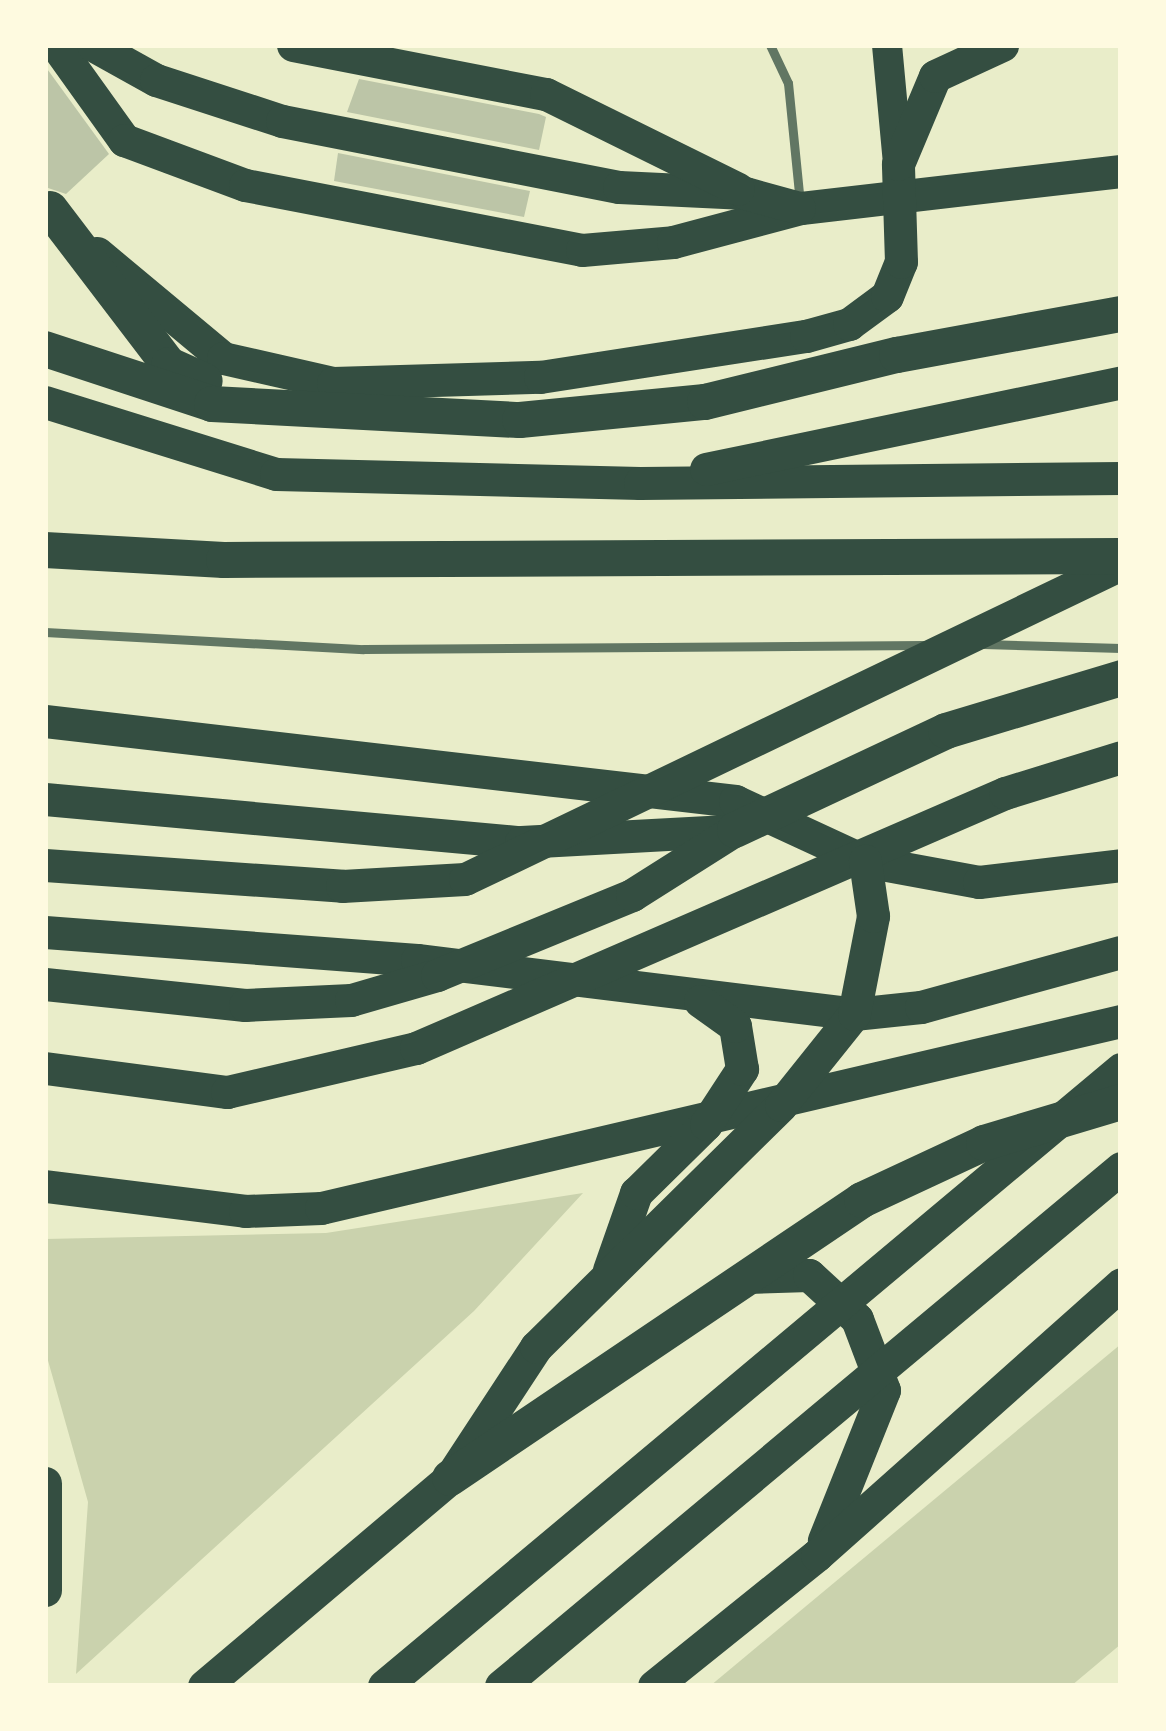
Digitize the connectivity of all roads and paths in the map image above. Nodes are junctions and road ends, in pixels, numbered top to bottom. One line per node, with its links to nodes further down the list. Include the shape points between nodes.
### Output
1 (56, 45): 10 (highway, via 124,140 245,185 582,250 673,242)
2 (93, 45): 9 (highway, via 156,80 282,122 619,187)
3 (293, 45): 9 (highway, via 545,94)
4 (770, 45): 10 (lane, via 788,83)
5 (887, 45): 7 (main road)
6 (1002, 45): 7 (highway, via 935,76)
7 (898, 164): 11 (highway, via 901,262 887,296 849,324 540,376 333,383 278,373 208,347)
8 (1121, 171): 10 (highway)
9 (746, 194): 10 (highway)
10 (801, 208)
11 (50, 209): 16 (highway, via 169,365)
12 (1121, 314): 16 (highway, via 897,355 705,402 520,420)
13 (45, 350): 16 (highway, via 212,404)
14 (1121, 382): 18 (highway)
15 (45, 402): 18 (highway, via 276,474)
16 (272, 411)
17 (1121, 478): 18 (highway)
18 (640, 483)
19 (45, 550): 20 (highway, via 224,560)
20 (1121, 560): 29 (highway, via 465,878 342,886)
21 (45, 632): 22 (lane, via 364,649)
22 (1121, 648)
23 (1121, 678): 27 (highway, via 946,730)
24 (45, 722): 28 (highway, via 735,801)
25 (1121, 757): 37 (highway, via 1005,793 416,1048 227,1092)
26 (45, 799): 27 (highway, via 521,842)
27 (735, 830): 33 (highway, via 632,895 437,975 351,1000 245,1005)
28 (865, 861): 30 (highway, via 980,882); 35 (highway, via 873,916)
29 (45, 865)
30 (1121, 865)
31 (45, 932): 34 (highway, via 418,960)
32 (1121, 952): 35 (highway, via 921,1007)
33 (45, 984)
34 (699, 1000): 35 (highway); 41 (highway, via 735,1026 742,1069)
35 (854, 1015): 40 (highway)
36 (1121, 1021): 40 (highway)
37 (45, 1068)
38 (1121, 1069): 52 (highway)
39 (1121, 1102): 45 (highway, via 984,1143 862,1200)
40 (781, 1105): 41 (highway); 44 (highway)
41 (706, 1124): 43 (highway, via 321,1208 245,1211); 44 (highway, via 636,1193)
42 (1121, 1168): 53 (highway)
43 (45, 1186)
44 (606, 1277): 47 (highway, via 536,1347)
45 (748, 1277): 47 (highway); 49 (highway, via 809,1275 857,1319 884,1390 871,1438)
46 (1121, 1284): 49 (highway)
47 (450, 1478): 51 (highway)
48 (45, 1483): 50 (highway)
49 (817, 1555): 54 (highway)
50 (45, 1590)
51 (205, 1686)
52 (384, 1686)
53 (501, 1686)
54 (654, 1686)

